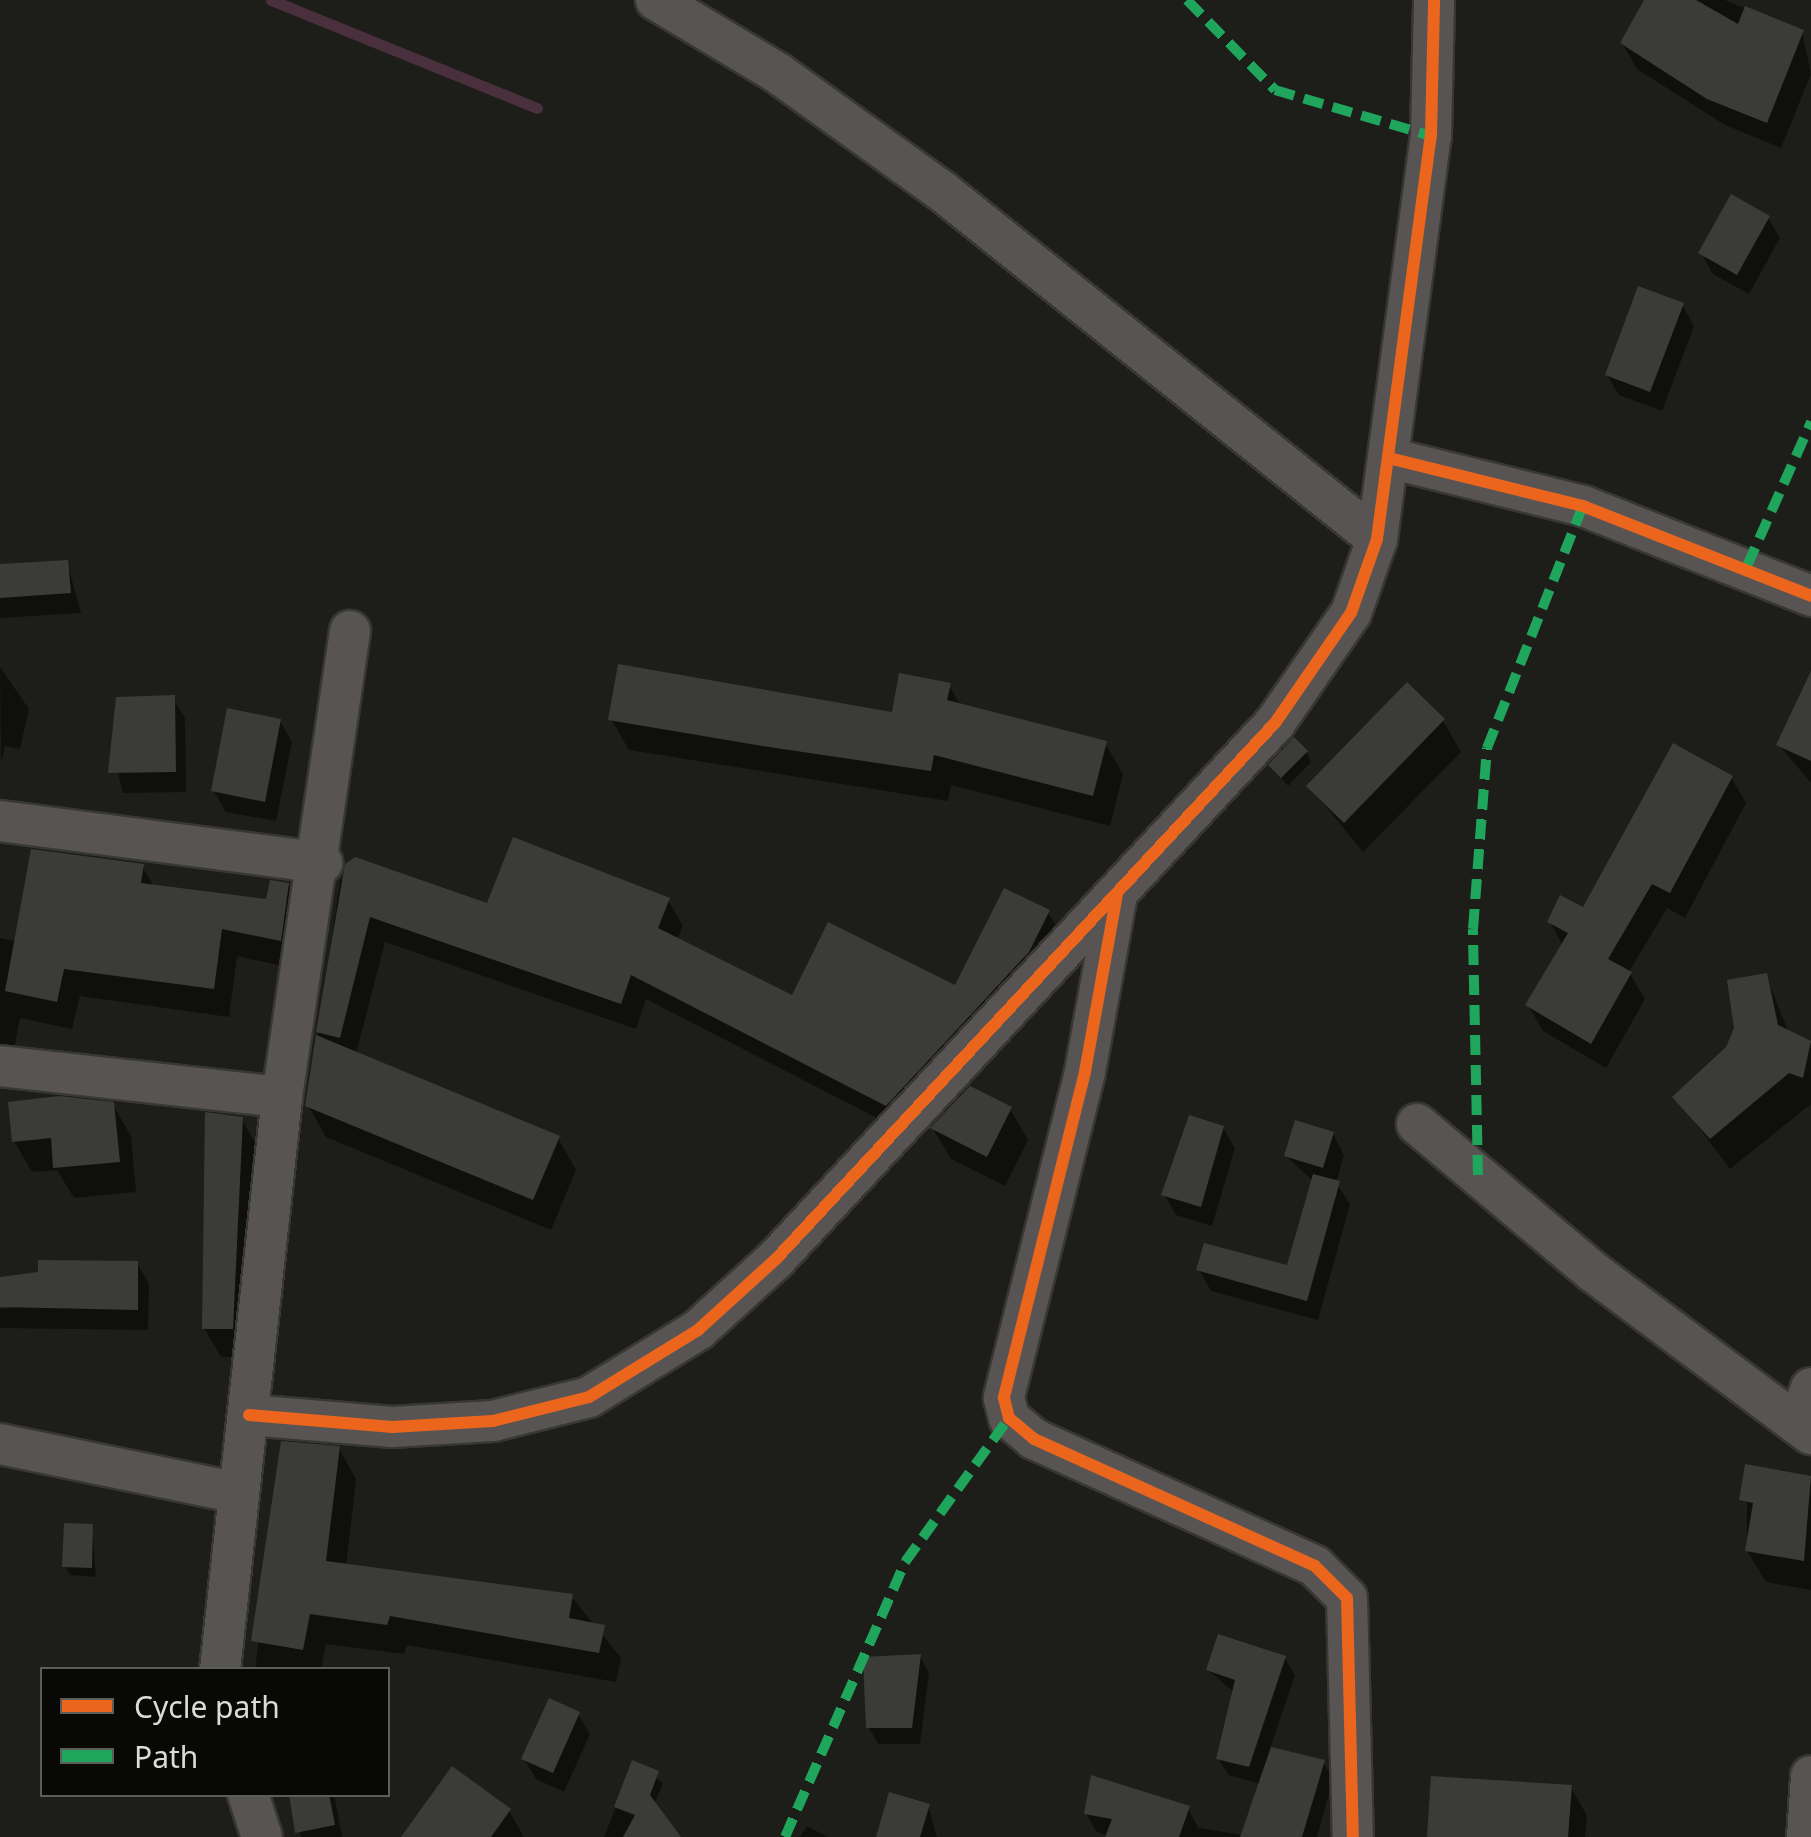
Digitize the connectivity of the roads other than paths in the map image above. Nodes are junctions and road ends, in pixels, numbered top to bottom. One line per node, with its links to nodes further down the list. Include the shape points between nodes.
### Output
1 (656, 0): 4 (street, via 779,74 942,192 1055,291)
2 (1434, 0): 3 (street, via 1431,136)
3 (1393, 459): 4 (street); 5 (street, via 1583,506)
4 (1378, 539): 9 (street, via 1351,613 1276,723)
5 (1811, 596)
6 (350, 632): 8 (street)
7 (0, 821): 8 (street)
8 (322, 862): 11 (street)
9 (1117, 894): 14 (street, via 776,1259 698,1330 589,1397 494,1421 409,1426); 21 (street, via 1084,1072 1004,1398 1008,1418 1034,1439 1315,1566 1346,1598)
10 (0, 1066): 11 (street)
11 (282, 1097): 14 (street)
12 (1417, 1124): 13 (street, via 1592,1271)
13 (1807, 1414)
14 (249, 1415): 16 (street)
15 (0, 1444): 16 (street)
16 (234, 1492): 17 (street)
17 (220, 1667)
18 (1811, 1776): 22 (street)
19 (249, 1797): 20 (street)
20 (260, 1837)
21 (1353, 1837)
22 (1806, 1837)

